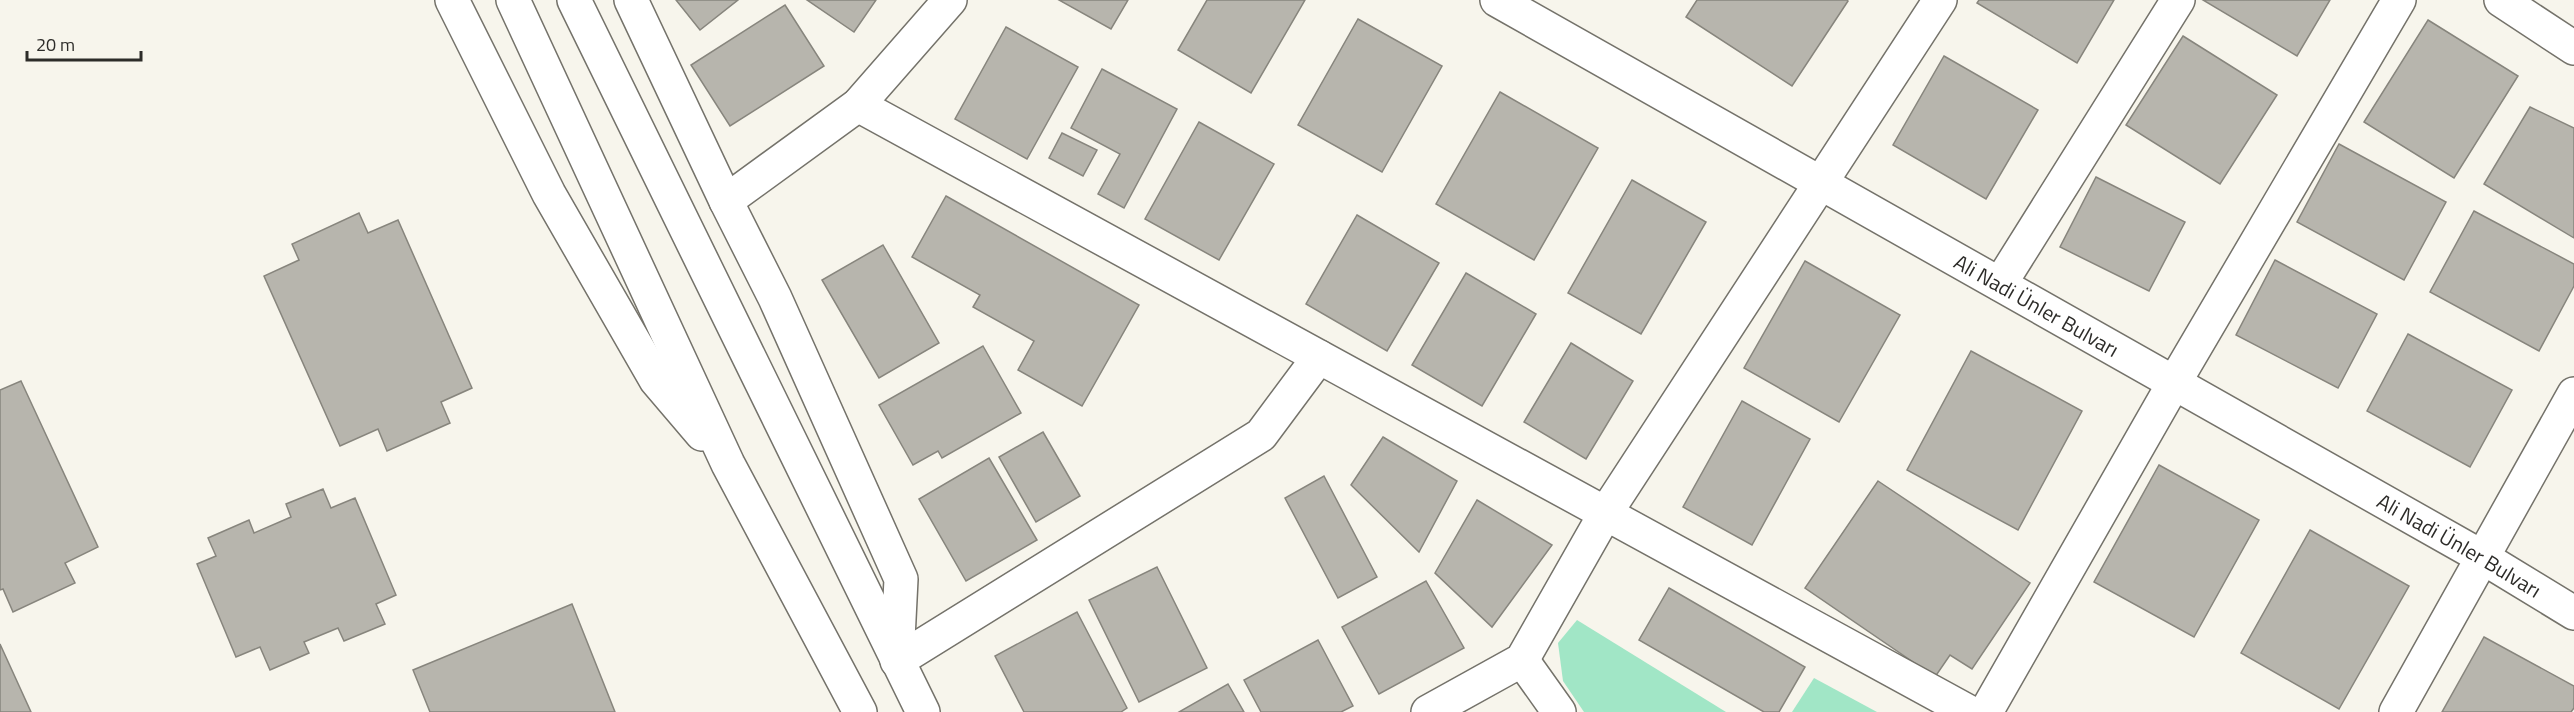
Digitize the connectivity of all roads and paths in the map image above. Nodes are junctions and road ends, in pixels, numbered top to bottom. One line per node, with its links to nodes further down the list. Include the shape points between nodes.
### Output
1 (452, 0): 19 (street, via 549,194 656,380)
2 (513, 0): 19 (street)
3 (573, 0): 24 (street)
4 (631, 0): 14 (street)
5 (950, 0): 12 (street)
6 (1497, 0): 13 (street, Ali Nadi Ünler Bulvarı)
7 (1940, 0): 13 (street)
8 (2178, 0): 15 (street)
9 (2399, 0): 17 (street)
10 (2501, 0): 11 (street)
11 (2574, 48)
12 (858, 105): 14 (street); 16 (street)
13 (1822, 184): 15 (street, Ali Nadi Ünler Bulvarı); 20 (street)
14 (726, 201): 24 (street, via 901,579)
15 (2000, 284): 17 (street, Ali Nadi Ünler Bulvarı)
16 (1319, 357): 20 (street); 24 (street, via 1261,435)
17 (2174, 383): 21 (street, Ali Nadi Ünler Bulvarı); 30 (street)
18 (2574, 394): 21 (street)
19 (728, 464): 25 (street)
20 (1605, 514): 23 (street); 29 (street)
21 (2482, 557): 22 (street, Ali Nadi Ünler Bulvarı); 31 (street)
22 (2574, 613)
23 (1522, 660): 27 (street); 28 (street)
24 (897, 661): 26 (street)
25 (860, 712)
26 (923, 712)
27 (1428, 712)
28 (1559, 712)
29 (1969, 712)
30 (1986, 712)
31 (2396, 712)

